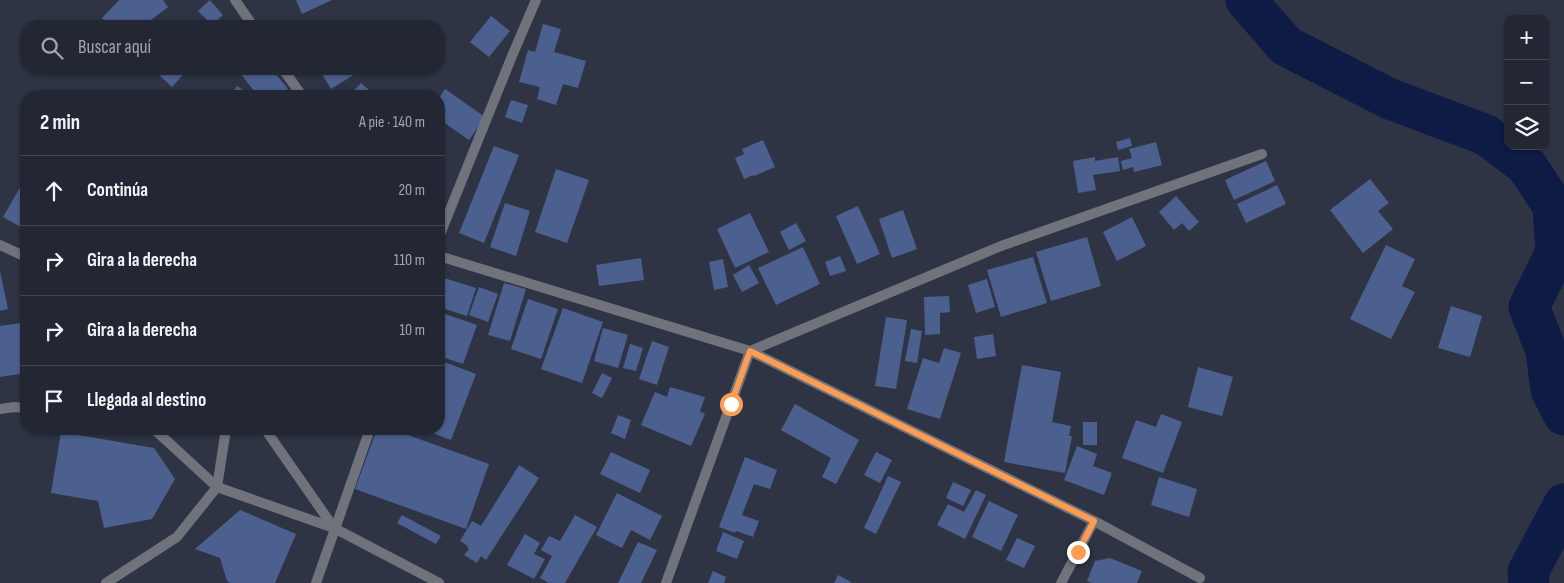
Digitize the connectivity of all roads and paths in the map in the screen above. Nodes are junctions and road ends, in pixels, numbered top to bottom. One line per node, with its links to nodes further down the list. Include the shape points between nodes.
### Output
1 (235, 0): 3 (street)
2 (536, 0): 7 (street)
3 (249, 20)
4 (286, 75): 5 (street)
5 (298, 90)
6 (1262, 154): 11 (street, via 1001,246)
7 (445, 222)
8 (0, 246): 9 (street)
9 (20, 255)
10 (445, 258): 11 (street)
11 (750, 351): 19 (street); 25 (street)
12 (20, 408): 13 (street)
13 (0, 409)
14 (161, 435): 18 (street)
15 (225, 435): 18 (street)
16 (269, 435): 20 (street)
17 (368, 435): 20 (street)
18 (218, 487): 20 (street); 22 (street, via 177,537)
19 (1094, 521): 21 (street); 26 (street)
20 (334, 528): 23 (street); 24 (street)
21 (1200, 578)
22 (106, 583)
23 (316, 583)
24 (439, 583)
25 (666, 583)
26 (1061, 583)

